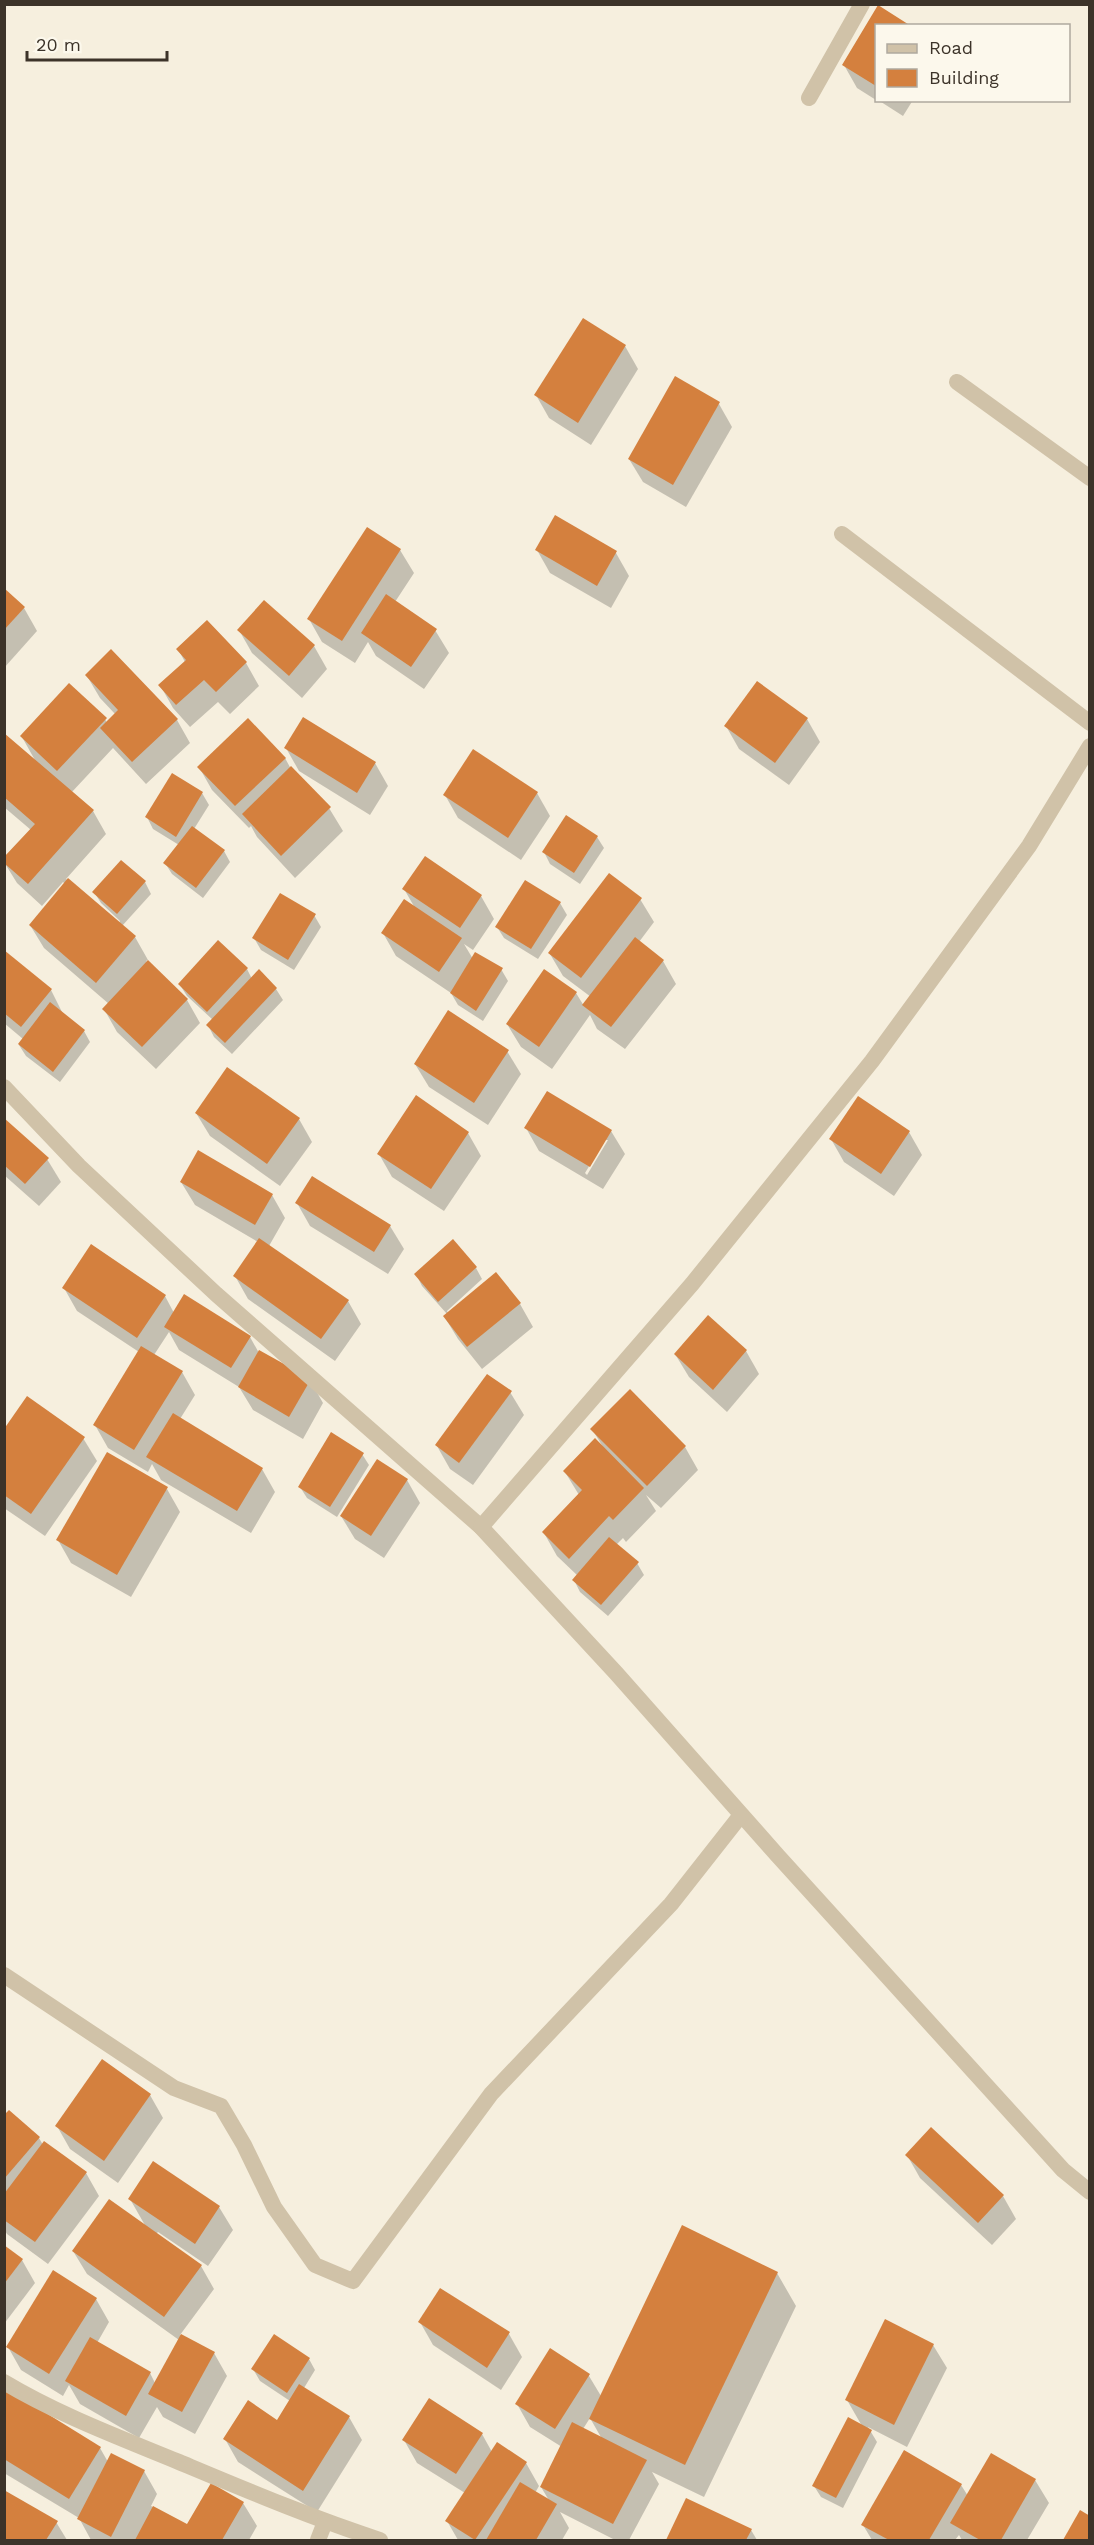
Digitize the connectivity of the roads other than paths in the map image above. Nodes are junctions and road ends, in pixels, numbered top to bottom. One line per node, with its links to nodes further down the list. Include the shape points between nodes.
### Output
1 (862, 4): 2 (street)
2 (809, 98)
3 (957, 382): 4 (street)
4 (1089, 478)
5 (842, 534): 6 (street)
6 (1089, 723)
7 (1089, 746): 9 (street, via 1029,846 872,1061 692,1284)
8 (4, 1088): 9 (street, via 79,1166 216,1294)
9 (481, 1527): 10 (street)
10 (741, 1815): 11 (street, via 670,1904 491,2094 354,2281 315,2265 274,2207 220,2106 174,2088); 12 (street, via 1062,2170)
11 (4, 1975)
12 (1089, 2192)
13 (4, 2382): 14 (street, via 128,2441)
14 (325, 2522): 15 (street); 16 (street)
15 (318, 2541)
16 (380, 2541)

